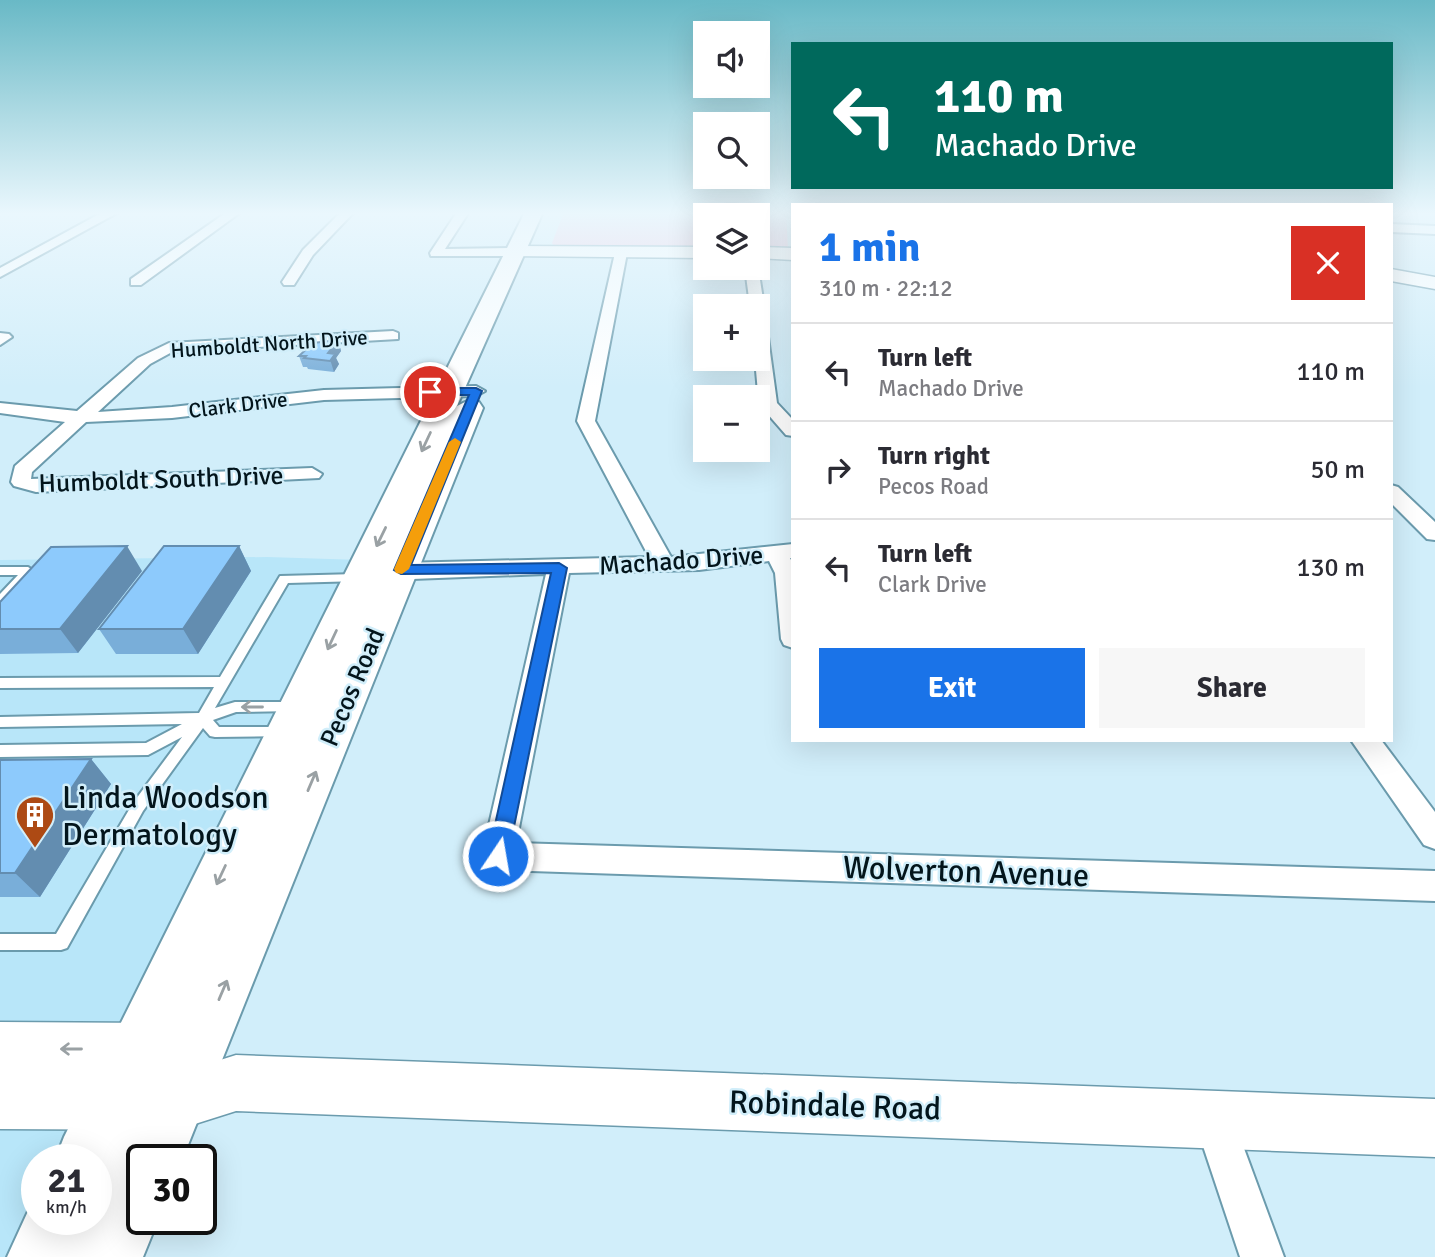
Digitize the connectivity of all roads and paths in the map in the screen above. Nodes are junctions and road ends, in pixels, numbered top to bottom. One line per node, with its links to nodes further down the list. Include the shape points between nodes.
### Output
1 (152, 271): 7 (street)
2 (296, 271): 8 (street)
3 (512, 271): 12 (main road, Pecos Road, via 497,291)
4 (517, 271): 12 (main road, Pecos Road)
5 (617, 271): 20 (street, via 586,421)
6 (1393, 275): 9 (street)
7 (136, 282)
8 (289, 282)
9 (1435, 283)
10 (393, 336): 14 (street, Humboldt North Drive, via 169,348 144,361)
11 (764, 371): 15 (street, via 768,404)
12 (463, 391): 14 (street, Clark Drive, via 335,394 200,411); 23 (main road, Pecos Road)
13 (0, 408): 14 (street, Clark Drive)
14 (85, 416): 16 (street, Humboldt South Drive, via 22,470 21,482 36,486)
15 (791, 429)
16 (312, 474)
17 (1393, 493): 18 (street)
18 (1435, 534)
19 (784, 552): 20 (street, Machado Drive); 25 (street)
20 (664, 565): 21 (street, Machado Drive)
21 (559, 568): 23 (street, Machado Drive); 34 (street, Wolverton Avenue, via 498,856)
22 (0, 571): 24 (lane, via 28,571)
23 (381, 574): 26 (lane, via 284,579); 29 (main road, Pecos Road, one-way to 29); 38 (main road, Pecos Road, one-way to 23)
24 (0, 601)
25 (791, 620)
26 (224, 682): 27 (lane); 28 (lane)
27 (0, 683)
28 (203, 718): 29 (lane, one-way to 28, via 234,707); 29 (lane, via 215,732); 30 (lane); 32 (lane, via 148,749); 35 (lane, via 138,807 61,942)
29 (296, 719): 37 (main road, Pecos Road, one-way to 37)
30 (0, 722)
31 (1366, 742): 33 (street)
32 (0, 751)
33 (1435, 836)
34 (1435, 886)
35 (0, 942)
36 (0, 1049): 37 (street, Robindale Road, one-way to 36)
37 (127, 1076): 38 (street, Robindale Road); 39 (street, Robindale Road); 42 (main road, Pecos Road)
38 (203, 1079): 40 (street, Robindale Road); 43 (main road, Pecos Road)
39 (0, 1101)
40 (1214, 1119): 41 (street, Robindale Road); 48 (street)
41 (1435, 1128)
42 (95, 1144)
43 (160, 1144)
44 (126, 1216): 47 (main road)
45 (52, 1235): 46 (main road)
46 (42, 1257)
47 (108, 1257)
48 (1262, 1257)

